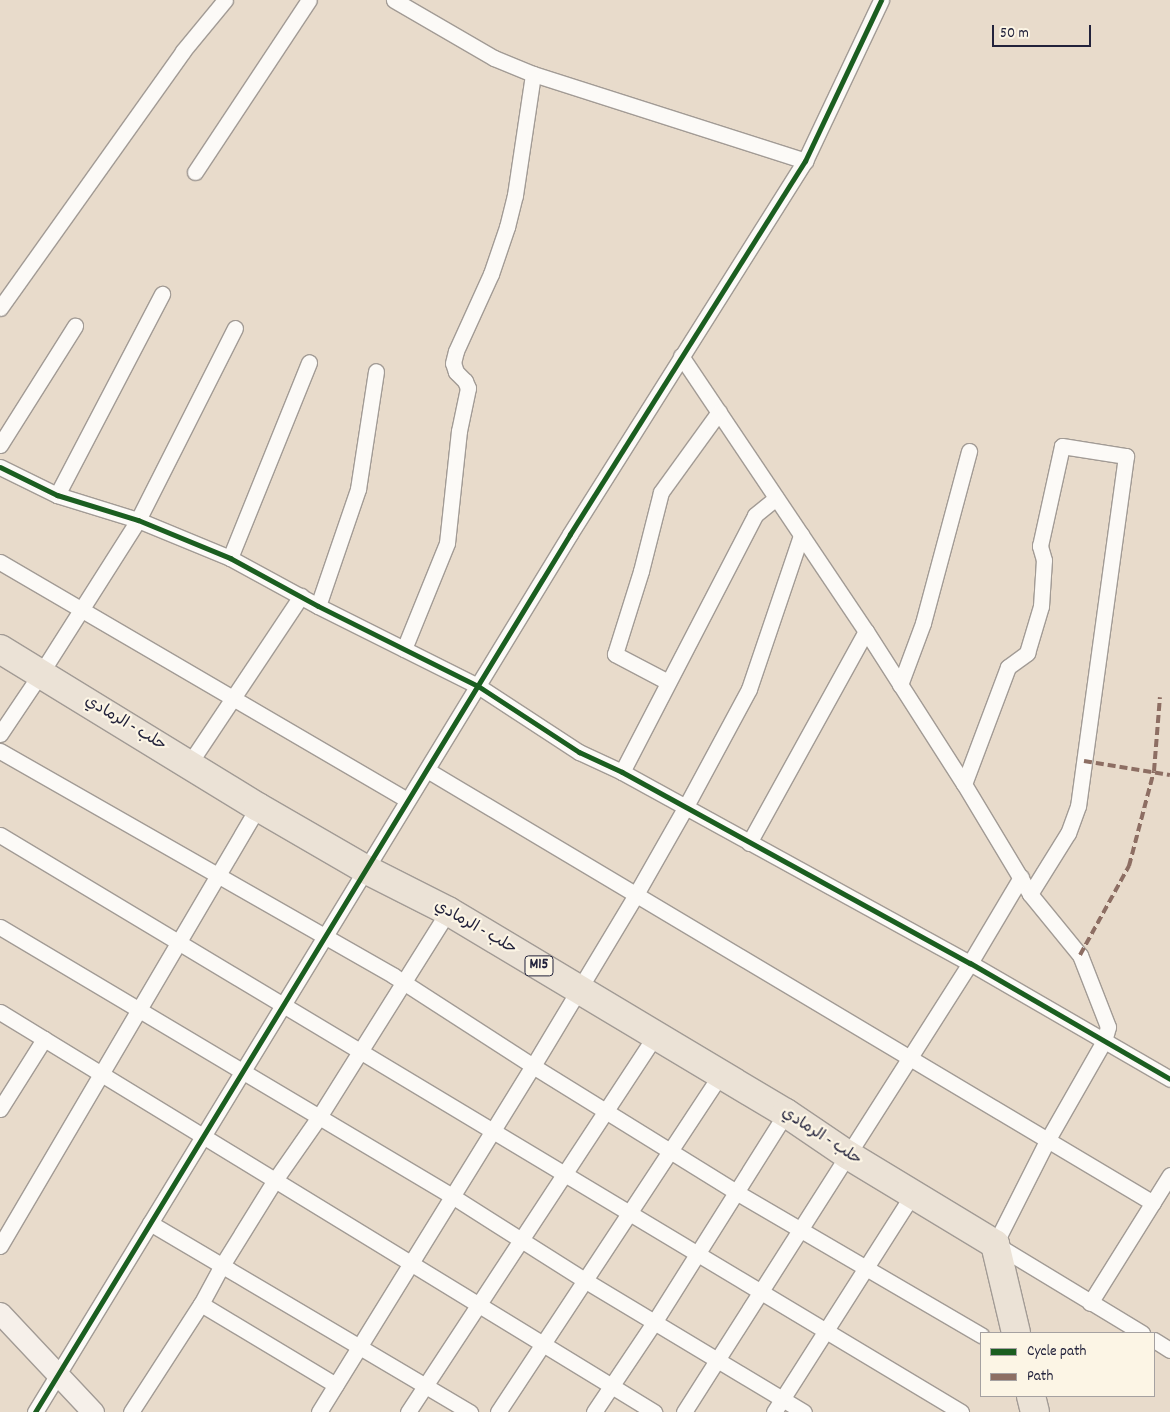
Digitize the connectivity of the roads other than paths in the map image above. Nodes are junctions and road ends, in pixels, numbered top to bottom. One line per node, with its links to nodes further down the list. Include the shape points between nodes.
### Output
1 (225, 0): 9 (street, via 183,51)
2 (309, 0): 7 (street)
3 (394, 0): 5 (street, via 494,58)
4 (881, 0): 6 (street)
5 (533, 74): 6 (street); 30 (street, via 515,195 507,227 453,363 468,388 459,431 446,543)
6 (805, 161): 12 (street)
7 (195, 172)
8 (162, 294): 19 (street)
9 (0, 308)
10 (75, 326): 16 (street)
11 (235, 328): 21 (street)
12 (681, 356): 15 (street); 34 (street)
13 (309, 362): 23 (street)
14 (376, 371): 26 (street, via 358,489)
15 (718, 412): 20 (street); 32 (street, via 662,492 615,654)
16 (0, 445)
17 (968, 451): 33 (street, via 923,623)
18 (0, 467): 19 (street)
19 (57, 494): 21 (street)
20 (776, 498): 22 (street); 32 (street, via 754,515)
21 (138, 520): 23 (street); 27 (street)
22 (801, 535): 28 (street); 44 (street, via 749,689)
23 (230, 558): 25 (street)
24 (0, 562): 27 (street)
25 (301, 596): 26 (street); 35 (street)
26 (318, 606): 30 (street)
27 (82, 609): 31 (street); 35 (street)
28 (866, 631): 33 (street); 46 (street)
29 (0, 649): 31 (highway, حلب - الرمادي / M15)
30 (404, 649): 34 (street)
31 (41, 674): 36 (street); 38 (highway, حلب - الرمادي / M15)
32 (668, 682): 40 (street)
33 (900, 685): 41 (street)
34 (478, 686): 39 (street); 40 (street, via 579,752)
35 (233, 698): 38 (street); 42 (street)
36 (0, 734)
37 (0, 751): 48 (street)
38 (189, 764): 43 (highway, حلب - الرمادي / M15)
39 (427, 770): 42 (street); 51 (street)
40 (622, 772): 44 (street)
41 (964, 784): 49 (street); 50 (street, via 1008,667 1027,653 1041,606 1044,560 1040,546 1062,446 1126,456 1078,806 1068,833)
42 (407, 800): 47 (street)
43 (258, 807): 47 (highway, حلب - الرمادي / M15); 48 (street)
44 (685, 808): 46 (street); 51 (street)
45 (0, 835): 55 (street)
46 (749, 843): 56 (street)
47 (366, 868): 52 (highway, حلب - الرمادي / M15); 54 (street)
48 (218, 875): 54 (street); 55 (street)
49 (1021, 877): 50 (street); 56 (street)
50 (1030, 894): 64 (street, via 1080,954 1108,1026)
51 (636, 896): 58 (street); 66 (street)
52 (448, 911): 57 (street); 58 (highway, حلب - الرمادي / M15)
53 (0, 927): 60 (street)
54 (324, 936): 57 (street); 59 (street)
55 (179, 941): 59 (street); 60 (street)
56 (970, 963): 64 (street); 66 (street)
57 (404, 982): 65 (street); 67 (street)
58 (578, 989): 62 (highway, حلب - الرمادي / M15); 67 (street)
59 (284, 1004): 65 (street); 68 (street)
60 (139, 1009): 68 (street); 69 (street)
61 (0, 1012): 63 (street)
62 (656, 1035): 70 (highway, حلب - الرمادي / M15); 73 (street)
63 (44, 1039): 69 (street); 72 (street)
64 (1104, 1041): 71 (street); 78 (street)
65 (361, 1050): 75 (street); 76 (street)
66 (909, 1058): 78 (street); 80 (street)
67 (532, 1066): 73 (street); 76 (street)
68 (242, 1071): 75 (street); 77 (street)
69 (101, 1074): 77 (street); 93 (street)
70 (721, 1074): 74 (highway, حلب - الرمادي / M15); 79 (street)
71 (1170, 1079)
72 (0, 1109)
73 (606, 1111): 79 (street); 81 (street)
74 (786, 1113): 80 (highway, حلب - الرمادي / M15); 84 (street)
75 (319, 1117): 83 (street); 86 (street)
76 (493, 1130): 81 (street); 86 (street)
77 (203, 1137): 83 (street); 89 (street)
78 (1048, 1139): 87 (street); 92 (street)
79 (671, 1152): 84 (street); 88 (street)
80 (848, 1155): 85 (highway, حلب - الرمادي / M15); 90 (street)
81 (565, 1174): 88 (street); 91 (street)
82 (1170, 1175): 87 (street)
83 (276, 1180): 95 (street); 96 (street)
84 (736, 1192): 90 (street); 94 (street)
85 (912, 1195): 92 (highway, حلب - الرمادي / M15); 97 (street)
86 (452, 1196): 91 (street); 95 (street)
87 (1153, 1202): 100 (street)
88 (630, 1213): 94 (street); 98 (street)
89 (150, 1223): 96 (street); 114 (street)
90 (800, 1230): 97 (street); 99 (street)
91 (522, 1240): 98 (street); 102 (street)
92 (995, 1244): 100 (street); 106 (highway)
93 (0, 1246)
94 (697, 1254): 99 (street); 104 (street)
95 (411, 1264): 102 (street); 111 (street)
96 (221, 1267): 101 (street); 111 (street)
97 (866, 1268): 105 (street); 108 (street)
98 (586, 1281): 104 (street); 110 (street)
99 (760, 1293): 105 (street); 113 (street)
100 (1090, 1303): 107 (street)
101 (201, 1304): 116 (street); 122 (street)
102 (479, 1305): 110 (street); 115 (street)
103 (0, 1313): 114 (street)
104 (655, 1321): 113 (street); 117 (street)
105 (827, 1331): 119 (street); 132 (street)
106 (1016, 1332)
107 (1140, 1332)
108 (980, 1334)
109 (1155, 1341): 112 (street)
110 (544, 1345): 117 (street); 126 (street)
111 (358, 1347): 115 (street); 116 (street)
112 (1170, 1350)
113 (718, 1359): 119 (street); 129 (street)
114 (59, 1375): 120 (street); 121 (street)
115 (426, 1384): 124 (street); 125 (street)
116 (336, 1385): 123 (street)
117 (612, 1386): 127 (street); 128 (street)
118 (1031, 1397): 133 (highway)
119 (783, 1399): 130 (street); 131 (street)
120 (35, 1412)
121 (93, 1412)
122 (131, 1412)
123 (319, 1412)
124 (408, 1412)
125 (470, 1412)
126 (498, 1412)
127 (594, 1412)
128 (654, 1412)
129 (684, 1412)
130 (774, 1412)
131 (804, 1412)
132 (961, 1412)
133 (1035, 1412)

